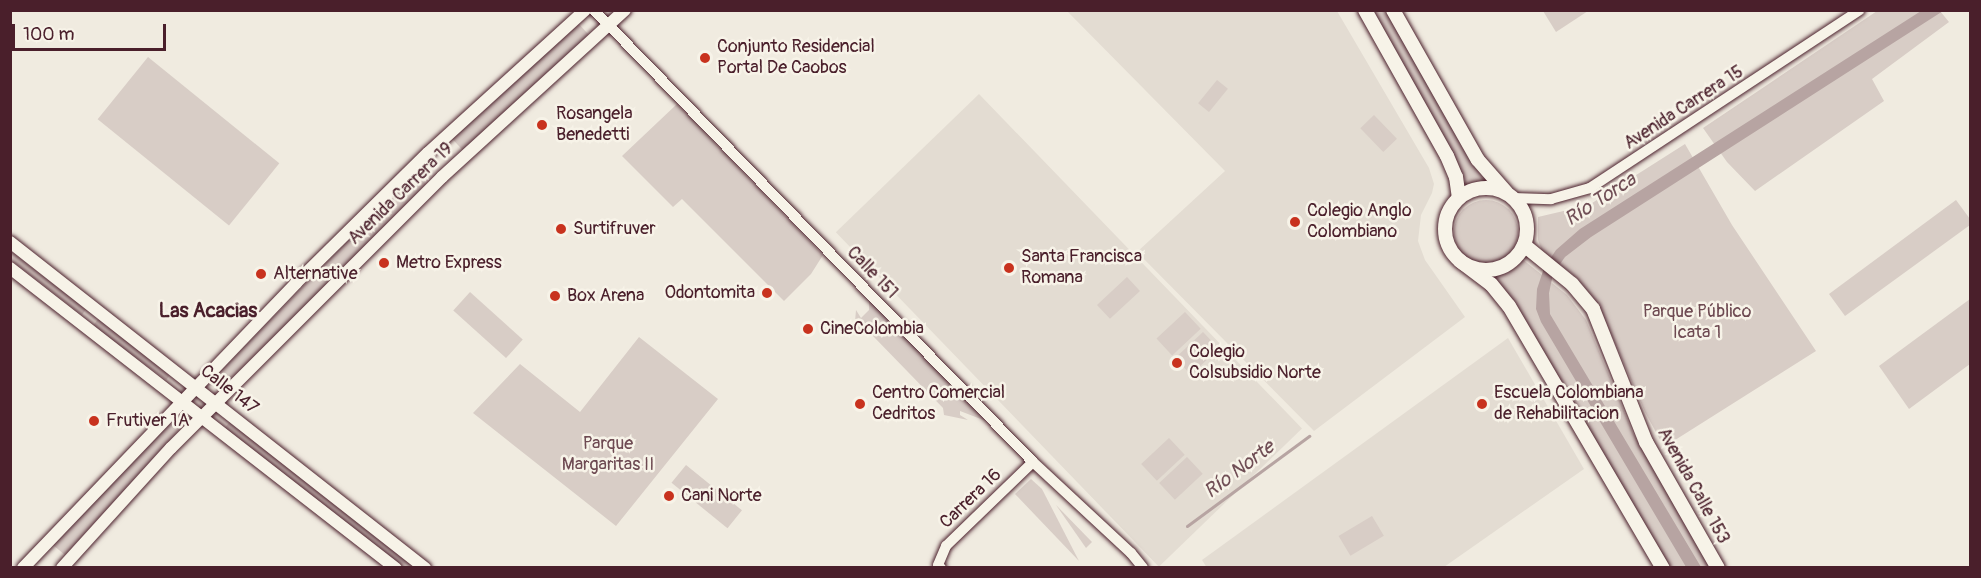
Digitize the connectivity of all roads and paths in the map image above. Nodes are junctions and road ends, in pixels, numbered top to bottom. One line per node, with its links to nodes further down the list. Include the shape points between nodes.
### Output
1 (585, 10): 16 (main road, Avenida Carrera 19, via 428,153)
2 (594, 10): 7 (street, Calle 151)
3 (625, 10): 7 (main road, Avenida Carrera 19)
4 (1365, 10): 9 (main road, via 1447,156)
5 (1392, 10): 8 (main road, via 1478,160)
6 (1860, 10): 8 (street, Avenida Carrera 15, via 1590,188 1539,201)
7 (609, 26): 18 (main road, Avenida Carrera 19, via 442,177); 20 (street, Calle 151)
8 (1510, 196): 9 (main road, via 1479,188); 11 (main road, via 1527,222)
9 (1459, 198): 12 (main road, via 1447,214 1445,234)
10 (10, 242): 14 (main road, Calle 147)
11 (1524, 245): 12 (main road, via 1517,256 1500,268 1482,270); 30 (main road, Avenida Calle 153, via 1562,275 1593,309 1646,442)
12 (1460, 261): 29 (main road, via 1491,284 1509,306)
13 (10, 268): 15 (main road, Calle 147)
14 (97, 310): 15 (main road); 16 (main road, Calle 147)
15 (85, 325): 17 (main road, Calle 147)
16 (195, 386): 17 (main road, Avenida Carrera 19); 18 (main road, Calle 147)
17 (182, 400): 19 (main road, Calle 147); 23 (main road, Avenida Carrera 19)
18 (216, 403): 19 (main road, Avenida Carrera 19); 26 (main road, Calle 147)
19 (203, 416): 24 (main road, Avenida Carrera 19); 25 (main road, Calle 147)
20 (1033, 462): 21 (street, Calle 151); 22 (street, Carrera 16, via 946,546)
21 (1131, 553): 27 (street, Calle 151); 28 (street, Calle 151)
22 (940, 566)
23 (23, 567)
24 (62, 567)
25 (396, 567)
26 (425, 567)
27 (1138, 567)
28 (1143, 567)
29 (1664, 567)
30 (1718, 567)

